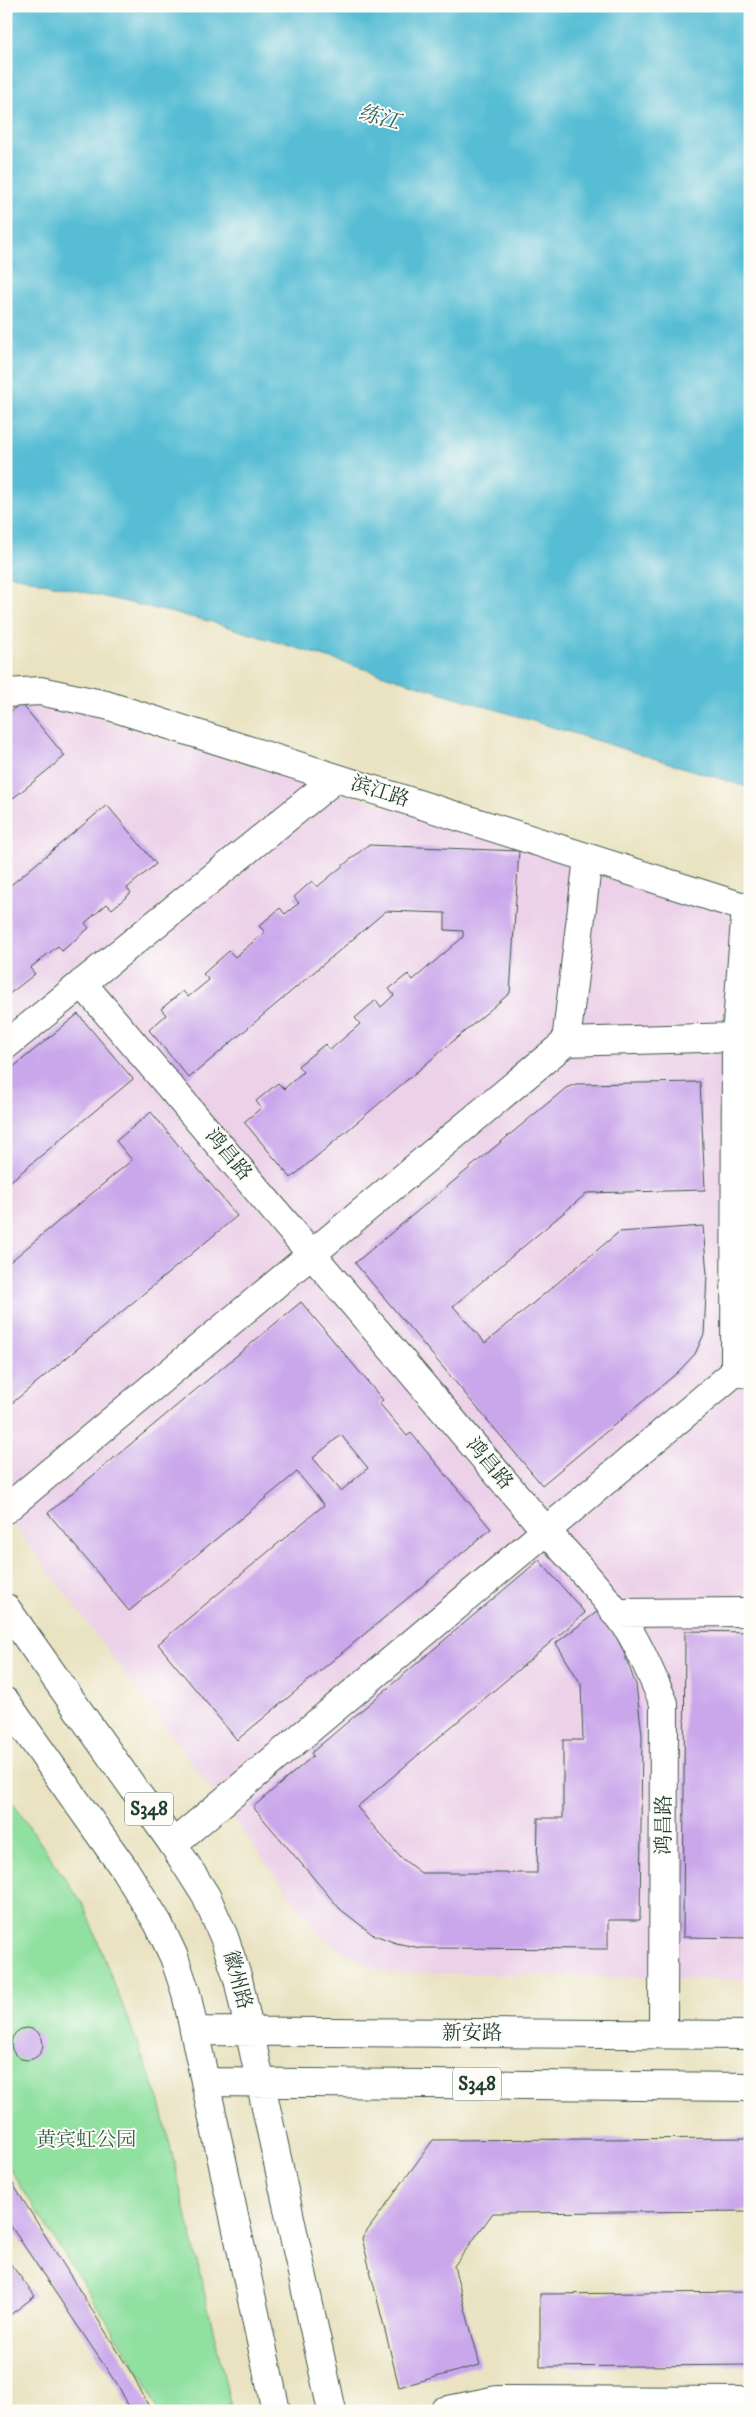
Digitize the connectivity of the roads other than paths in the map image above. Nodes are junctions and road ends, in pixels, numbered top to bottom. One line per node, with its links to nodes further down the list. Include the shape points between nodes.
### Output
1 (6, 693): 2 (street, 滨江路, via 40,691 106,705)
2 (336, 778): 3 (street, 滨江路); 5 (street)
3 (588, 858): 4 (street, 滨江路); 7 (street)
4 (748, 909): 6 (street)
5 (82, 983): 8 (street); 9 (street, 鸿昌路)
6 (736, 1037): 7 (street); 10 (street)
7 (566, 1042): 9 (street)
8 (6, 1045)
9 (312, 1254): 11 (street); 12 (street, 鸿昌路)
10 (742, 1373): 12 (street)
11 (6, 1509)
12 (546, 1531): 15 (street, 鸿昌路, via 590,1577); 17 (street)
13 (6, 1608): 17 (street, 徽州路 / S348)
14 (750, 1612): 15 (street)
15 (615, 1613): 20 (street, 鸿昌路, via 642,1654 664,1703)
16 (6, 1702): 18 (street, S348, via 125,1870 158,1923 174,1957)
17 (173, 1844): 19 (street, 徽州路 / S348, via 206,1896 224,1937)
18 (194, 2031): 19 (street, 新安路); 22 (street, S348)
19 (250, 2031): 20 (street, 新安路); 23 (street, 徽州路)
20 (663, 2034): 21 (street, 新安路)
21 (750, 2035)
22 (205, 2082): 23 (street, S348); 27 (street)
23 (261, 2082): 24 (street, S348); 28 (street, 徽州路)
24 (750, 2087)
25 (750, 2401): 26 (street)
26 (563, 2406): 29 (street, via 497,2400)
27 (276, 2411)
28 (332, 2411)
29 (444, 2411)

